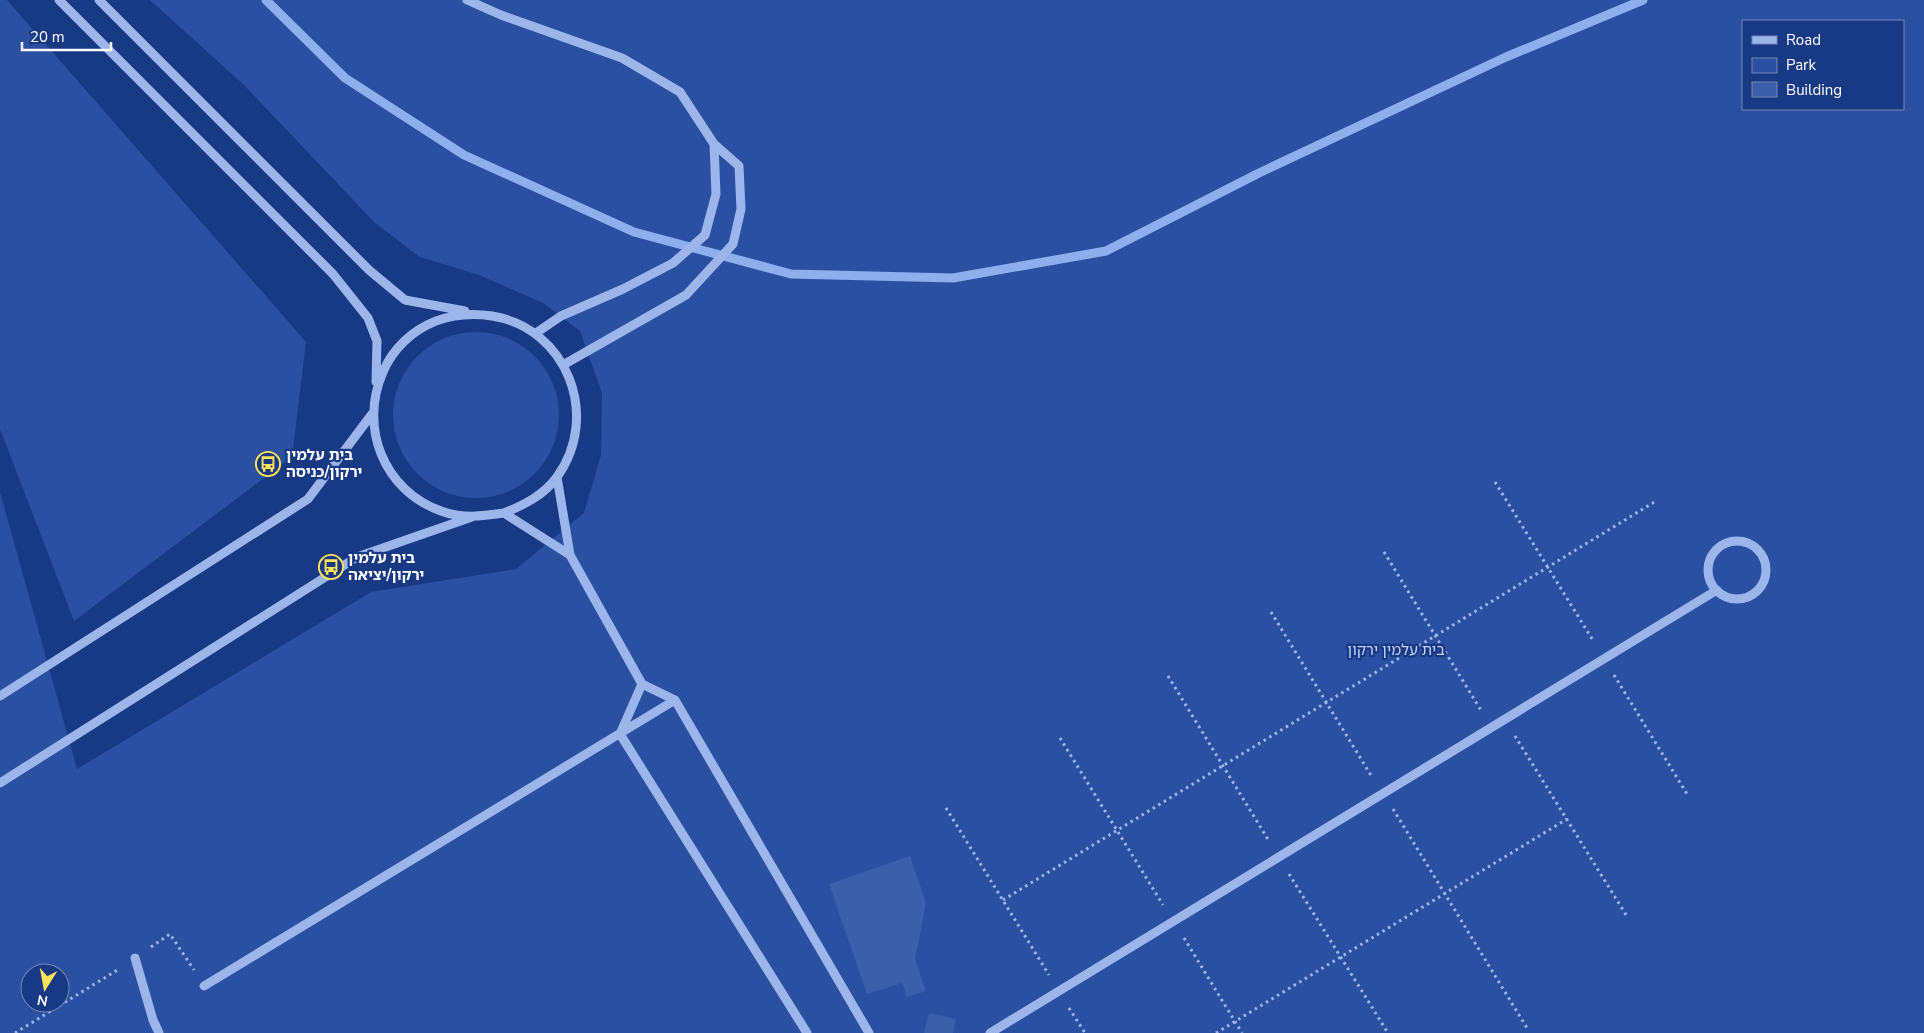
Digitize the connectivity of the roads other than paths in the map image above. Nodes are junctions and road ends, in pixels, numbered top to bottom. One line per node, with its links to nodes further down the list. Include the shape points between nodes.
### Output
1 (59, 0): 8 (street, via 333,274 368,318 377,340)
2 (99, 0): 5 (street, via 369,270 405,300)
3 (467, 0): 4 (street, via 622,58 680,92)
4 (714, 144): 6 (street, via 716,194 705,235 673,262 561,316); 7 (street, via 738,166 741,209 733,244 686,295)
5 (475, 313): 6 (street, via 507,318); 8 (street, via 449,316 424,326 403,342 387,363)
6 (536, 333): 7 (street)
7 (563, 365): 10 (street, via 573,385 578,417 572,448)
8 (376, 387): 9 (street)
9 (372, 414): 12 (street, via 377,445 391,474 413,496 441,512); 16 (street, via 308,499)
10 (557, 477): 11 (street, via 524,505); 13 (street)
11 (504, 513): 12 (street); 13 (street)
12 (473, 517): 19 (street, via 357,556)
13 (570, 555): 15 (street)
14 (1718, 590): 14 (street, via 1731,598 1741,599 1759,590 1766,571 1758,549 1736,541 1724,544 1714,552 1709,563 1709,575); 25 (street)
15 (642, 684): 17 (street); 18 (street)
16 (0, 696)
17 (675, 700): 18 (street); 24 (street)
18 (620, 734): 21 (street); 23 (street)
19 (0, 784)
20 (135, 958): 22 (street)
21 (204, 986)
22 (159, 1033)
23 (808, 1033)
24 (869, 1033)
25 (990, 1033)

